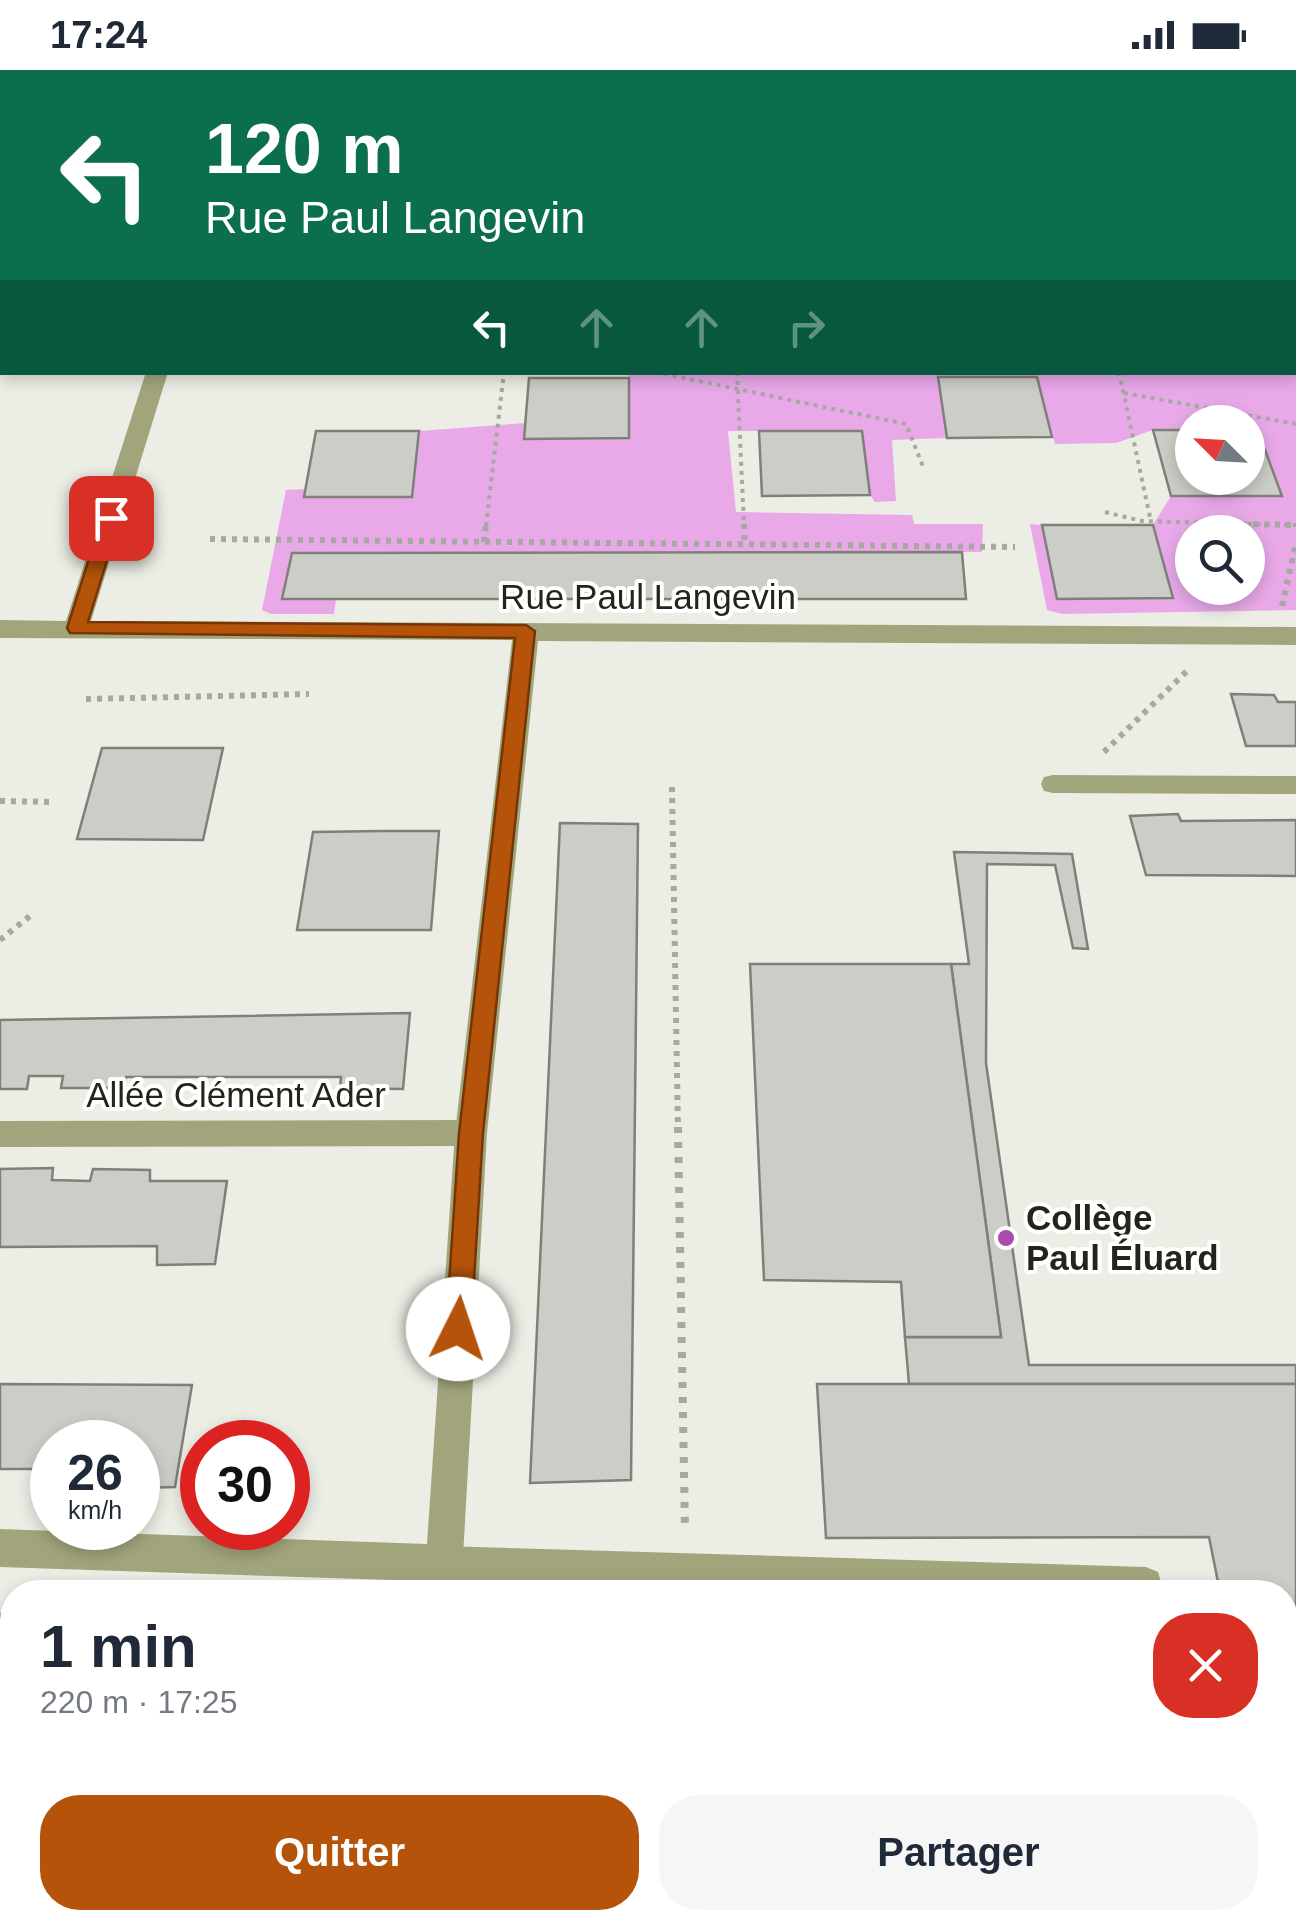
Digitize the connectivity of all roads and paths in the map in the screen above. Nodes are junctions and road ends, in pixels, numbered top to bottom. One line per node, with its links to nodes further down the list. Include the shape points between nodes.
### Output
1 (156, 375): 19 (street)
2 (504, 375): 14 (path)
3 (669, 375): 6 (path)
4 (737, 375): 6 (path)
5 (1120, 375): 7 (path)
6 (736, 389): 9 (path, via 906,424); 16 (path)
7 (1124, 393): 8 (path); 11 (path)
8 (1296, 424)
9 (924, 469)
10 (1105, 512): 11 (path)
11 (1151, 522): 12 (path)
12 (1296, 526)
13 (210, 539): 14 (path)
14 (484, 542): 16 (path)
15 (1296, 543): 22 (path)
16 (745, 545): 17 (path)
17 (1015, 547)
18 (0, 628): 19 (street, Rue Paul Langevin)
19 (76, 628): 20 (street, Rue Paul Langevin)
20 (526, 631): 21 (street, Rue Paul Langevin); 32 (street)
21 (1205, 636): 22 (street, Rue Paul Langevin); 25 (path, via 1198,660)
22 (1286, 636)
23 (309, 694): 24 (path)
24 (86, 700)
25 (1062, 784): 26 (lane)
26 (1296, 785)
27 (672, 786): 35 (path)
28 (0, 801): 29 (path)
29 (53, 802)
30 (30, 916): 31 (path)
31 (0, 940)
32 (471, 1133): 33 (lane, Allée Clément Ader); 36 (street)
33 (0, 1134)
34 (0, 1548): 36 (street)
35 (685, 1570): 36 (lane); 37 (lane)
36 (443, 1578)
37 (1014, 1580)

